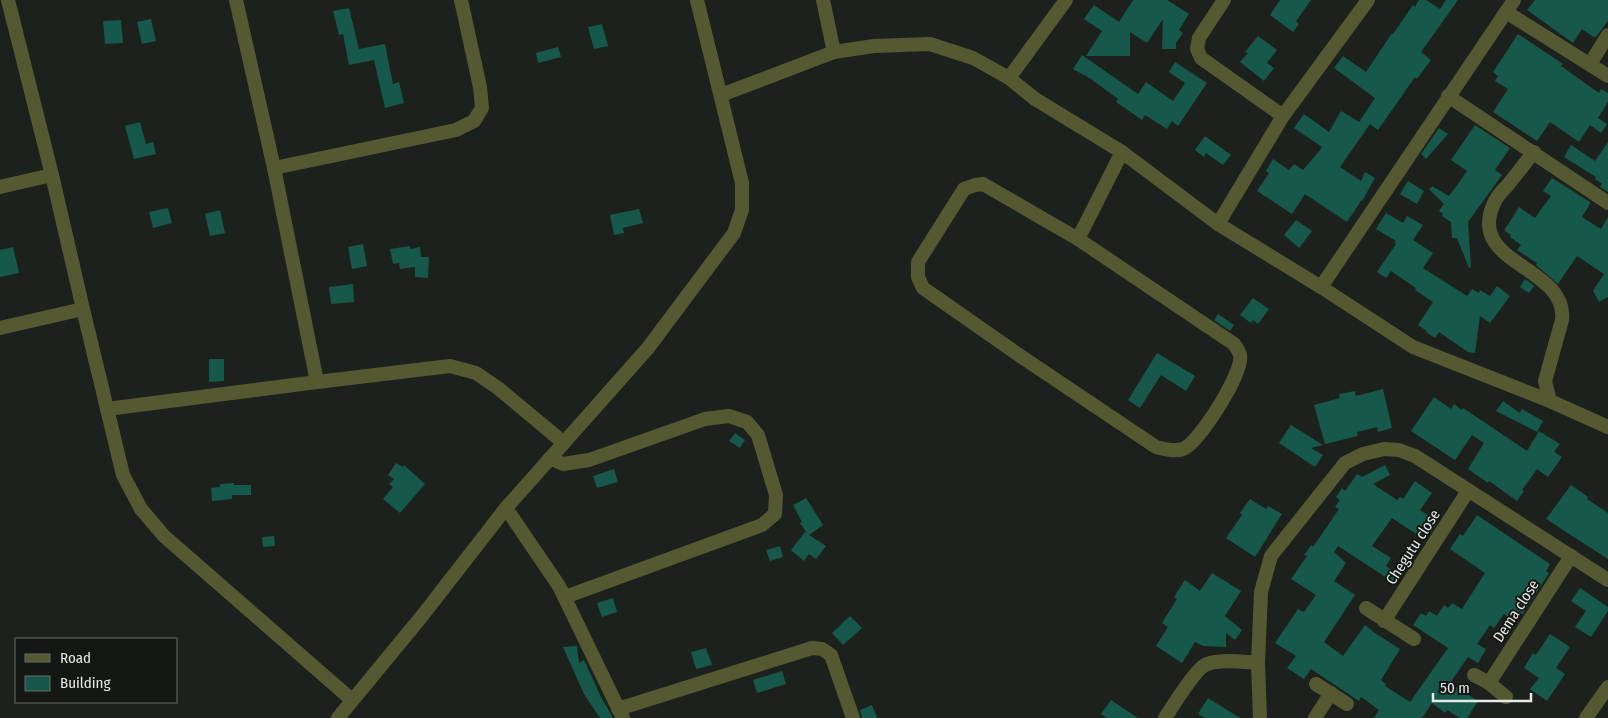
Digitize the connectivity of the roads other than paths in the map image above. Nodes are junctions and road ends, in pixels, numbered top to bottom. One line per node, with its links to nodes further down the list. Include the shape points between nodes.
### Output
1 (8, 0): 22 (street)
2 (236, 0): 21 (street)
3 (461, 0): 21 (street, via 480,87 482,108 474,121 456,130)
4 (697, 0): 16 (street)
5 (823, 0): 12 (street)
6 (1066, 0): 15 (street)
7 (1224, 0): 18 (street, via 1199,38 1197,49 1201,58)
8 (1368, 0): 18 (street)
9 (1514, 0): 10 (street)
10 (1506, 12): 13 (street); 17 (street)
11 (1608, 35): 13 (street)
12 (834, 52): 15 (street, via 874,46 930,44 973,58); 16 (street)
13 (1590, 64): 14 (street)
14 (1608, 76)
15 (1009, 78): 19 (street, via 1035,99)
16 (721, 95): 34 (street, via 742,184 742,210 734,233 648,348)
17 (1448, 96): 20 (street); 27 (street)
18 (1283, 116): 25 (street)
19 (1122, 152): 25 (street); 26 (street)
20 (1534, 152): 24 (street); 31 (street, via 1495,200 1489,230 1504,254 1545,282 1558,296 1562,320 1545,381)
21 (274, 168): 30 (street)
22 (52, 175): 23 (street); 28 (street)
23 (0, 187)
24 (1608, 203)
25 (1218, 224): 27 (street)
26 (1078, 239): 26 (street, via 1234,344 1240,355 1237,373 1227,392 1198,435 1184,448 1168,450 1156,447 923,288 918,277 918,262 964,189 975,184 983,184)
27 (1321, 287): 31 (street, via 1413,347)
28 (82, 309): 29 (street); 32 (street)
29 (0, 328)
30 (317, 382): 32 (street); 34 (street, via 450,366 476,372)
31 (1550, 400): 33 (street)
32 (107, 409): 51 (street, via 123,476 141,509 164,536)
33 (1608, 427)
34 (564, 443): 35 (street)
35 (550, 458): 37 (street); 40 (street, via 563,464 589,460 705,419 729,416 747,422 758,436 776,495 774,514 762,525)
36 (1468, 491): 38 (street); 42 (street, Chegutu close); 44 (street, via 1415,456 1399,450 1384,449 1363,454 1345,463 1271,556 1261,592)
37 (506, 508): 40 (street); 51 (street)
38 (1571, 556): 39 (street); 46 (street, Dema close)
39 (1608, 580)
40 (565, 597): 53 (street)
41 (1366, 608): 42 (street)
42 (1384, 620): 43 (street)
43 (1414, 639)
44 (1258, 663): 56 (street, via 1230,661 1204,665); 57 (street)
45 (1474, 675): 46 (street)
46 (1489, 683): 50 (street)
47 (1316, 684): 49 (street)
48 (1608, 687): 59 (street)
49 (1331, 693): 52 (street); 58 (street)
50 (1506, 697)
51 (352, 700): 54 (street)
52 (1347, 704)
53 (621, 714): 55 (street, via 812,648 822,649 831,655)
54 (338, 718)
55 (853, 718)
56 (1165, 718)
57 (1260, 718)
58 (1315, 718)
59 (1586, 718)

